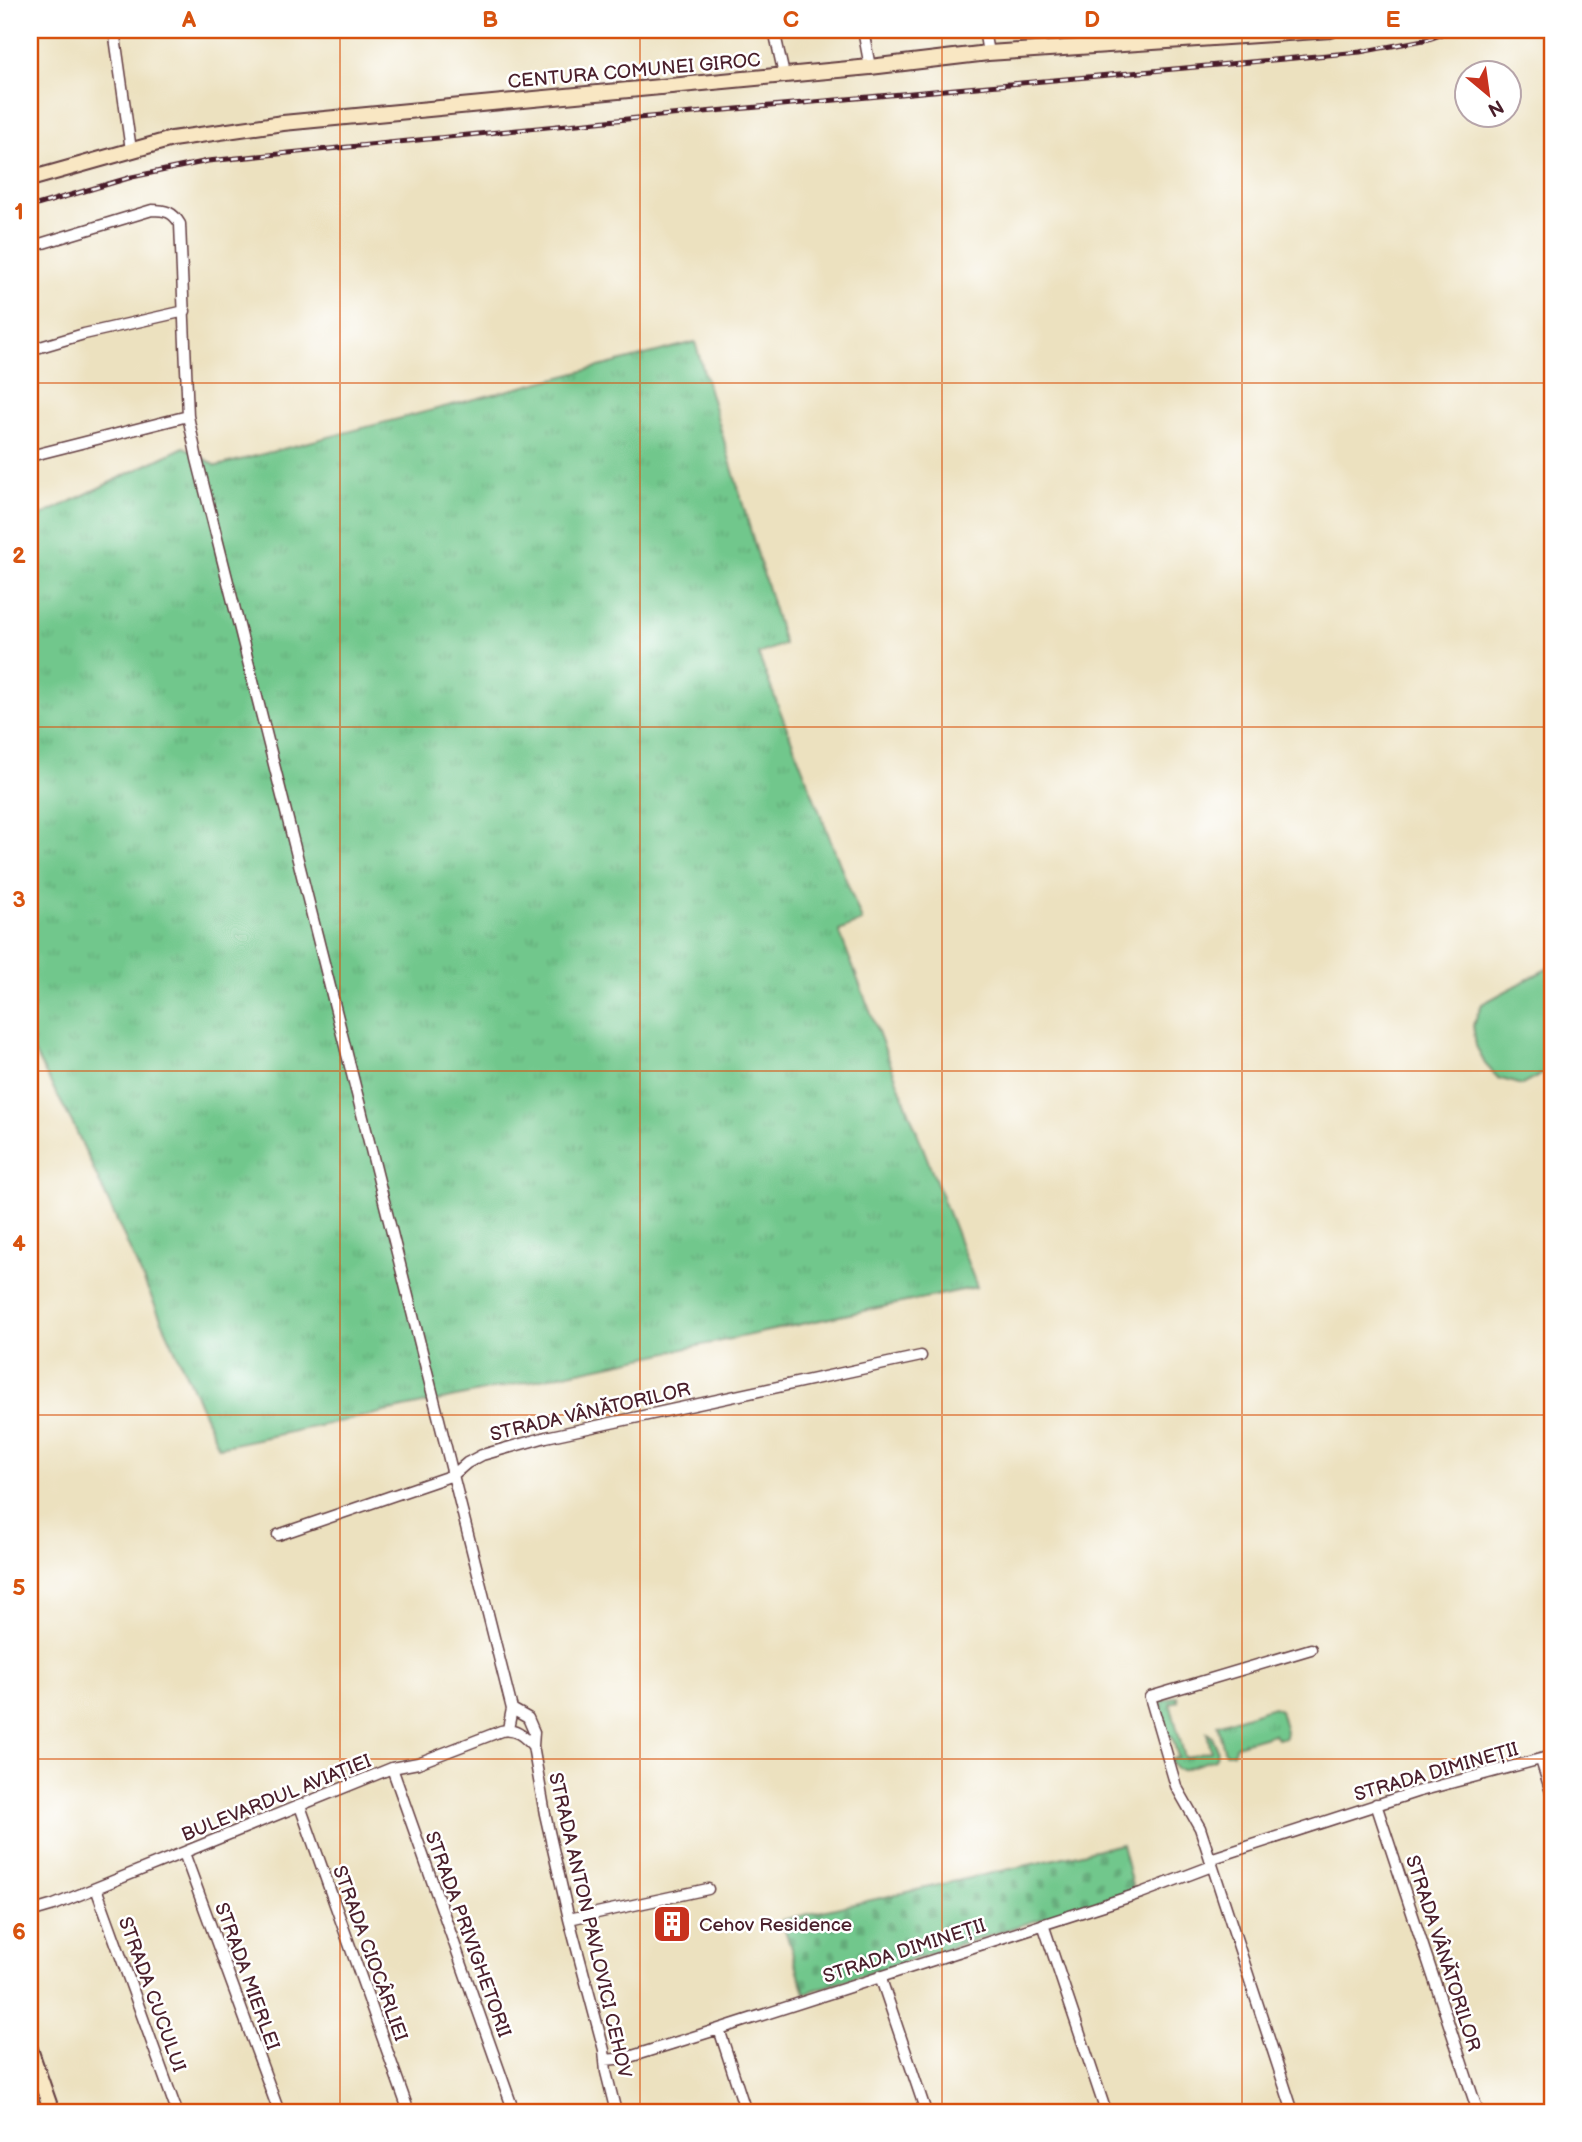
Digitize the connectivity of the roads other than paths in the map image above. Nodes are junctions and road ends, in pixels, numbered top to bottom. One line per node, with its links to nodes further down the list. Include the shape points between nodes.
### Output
1 (114, 30): 10 (street)
2 (774, 30): 9 (street)
3 (863, 30): 8 (street)
4 (984, 30): 7 (street)
5 (1331, 30): 6 (main road, CENTURA COMUNEI GIROC)
6 (1122, 37): 7 (main road, CENTURA COMUNEI GIROC)
7 (988, 53): 8 (main road, CENTURA COMUNEI GIROC)
8 (870, 67): 9 (main road, CENTURA COMUNEI GIROC)
9 (783, 75): 10 (main road, CENTURA COMUNEI GIROC, via 283,123 207,132)
10 (131, 150): 11 (main road, CENTURA COMUNEI GIROC)
11 (30, 178)
12 (30, 247): 13 (street, via 165,210 175,215 182,235)
13 (185, 311): 14 (street); 15 (street)
14 (30, 349)
15 (188, 416): 16 (street); 18 (street)
16 (30, 456)
17 (921, 1356): 18 (street, STRADA VÂNĂTORILOR, via 546,1437 482,1455)
18 (453, 1475): 19 (street, STRADA VÂNĂTORILOR); 21 (street)
19 (278, 1535)
20 (1311, 1649): 31 (street, via 1150,1697 1176,1786 1200,1828)
21 (512, 1709): 22 (street); 23 (street, STRADA ANTON PAVLOVICI CEHOV, via 532,1725)
22 (508, 1729): 23 (street); 26 (street, BULEVARDUL AVIAȚIEI, via 418,1763)
23 (533, 1746): 35 (street, STRADA ANTON PAVLOVICI CEHOV)
24 (1552, 1756): 25 (street, STRADA DIMINEȚII)
25 (1541, 1760): 27 (street); 28 (street, STRADA DIMINEȚII)
26 (392, 1768): 29 (street, BULEVARDUL AVIAȚIEI); 47 (street, STRADA PRIVIGHETORII)
27 (1552, 1795)
28 (1376, 1804): 31 (street, STRADA DIMINEȚII); 53 (street, STRADA VÂNĂTORILOR)
29 (300, 1806): 30 (street, BULEVARDUL AVIAȚIEI); 46 (street, STRADA CIOCÂRLIEI)
30 (184, 1853): 32 (street, BULEVARDUL AVIAȚIEI); 45 (street, STRADA MIERLEI)
31 (1211, 1863): 36 (street, STRADA DIMINEȚII, via 1140,1893); 52 (street)
32 (96, 1888): 34 (street, BULEVARDUL AVIAȚIEI); 44 (street, STRADA CUCULUI)
33 (708, 1889): 35 (street)
34 (30, 1912)
35 (569, 1919): 40 (street, STRADA ANTON PAVLOVICI CEHOV)
36 (1043, 1924): 37 (street, STRADA DIMINEȚII); 51 (street)
37 (880, 1976): 38 (street, STRADA DIMINEȚII); 50 (street)
38 (719, 2029): 40 (street, STRADA DIMINEȚII, via 626,2058); 49 (street)
39 (30, 2049): 43 (main road)
40 (605, 2060): 48 (street, STRADA ANTON PAVLOVICI CEHOV)
41 (30, 2074): 42 (main road)
42 (43, 2112)
43 (52, 2112)
44 (177, 2112)
45 (279, 2112)
46 (409, 2112)
47 (514, 2112)
48 (616, 2112)
49 (746, 2112)
50 (926, 2112)
51 (1106, 2112)
52 (1293, 2112)
53 (1479, 2112)

